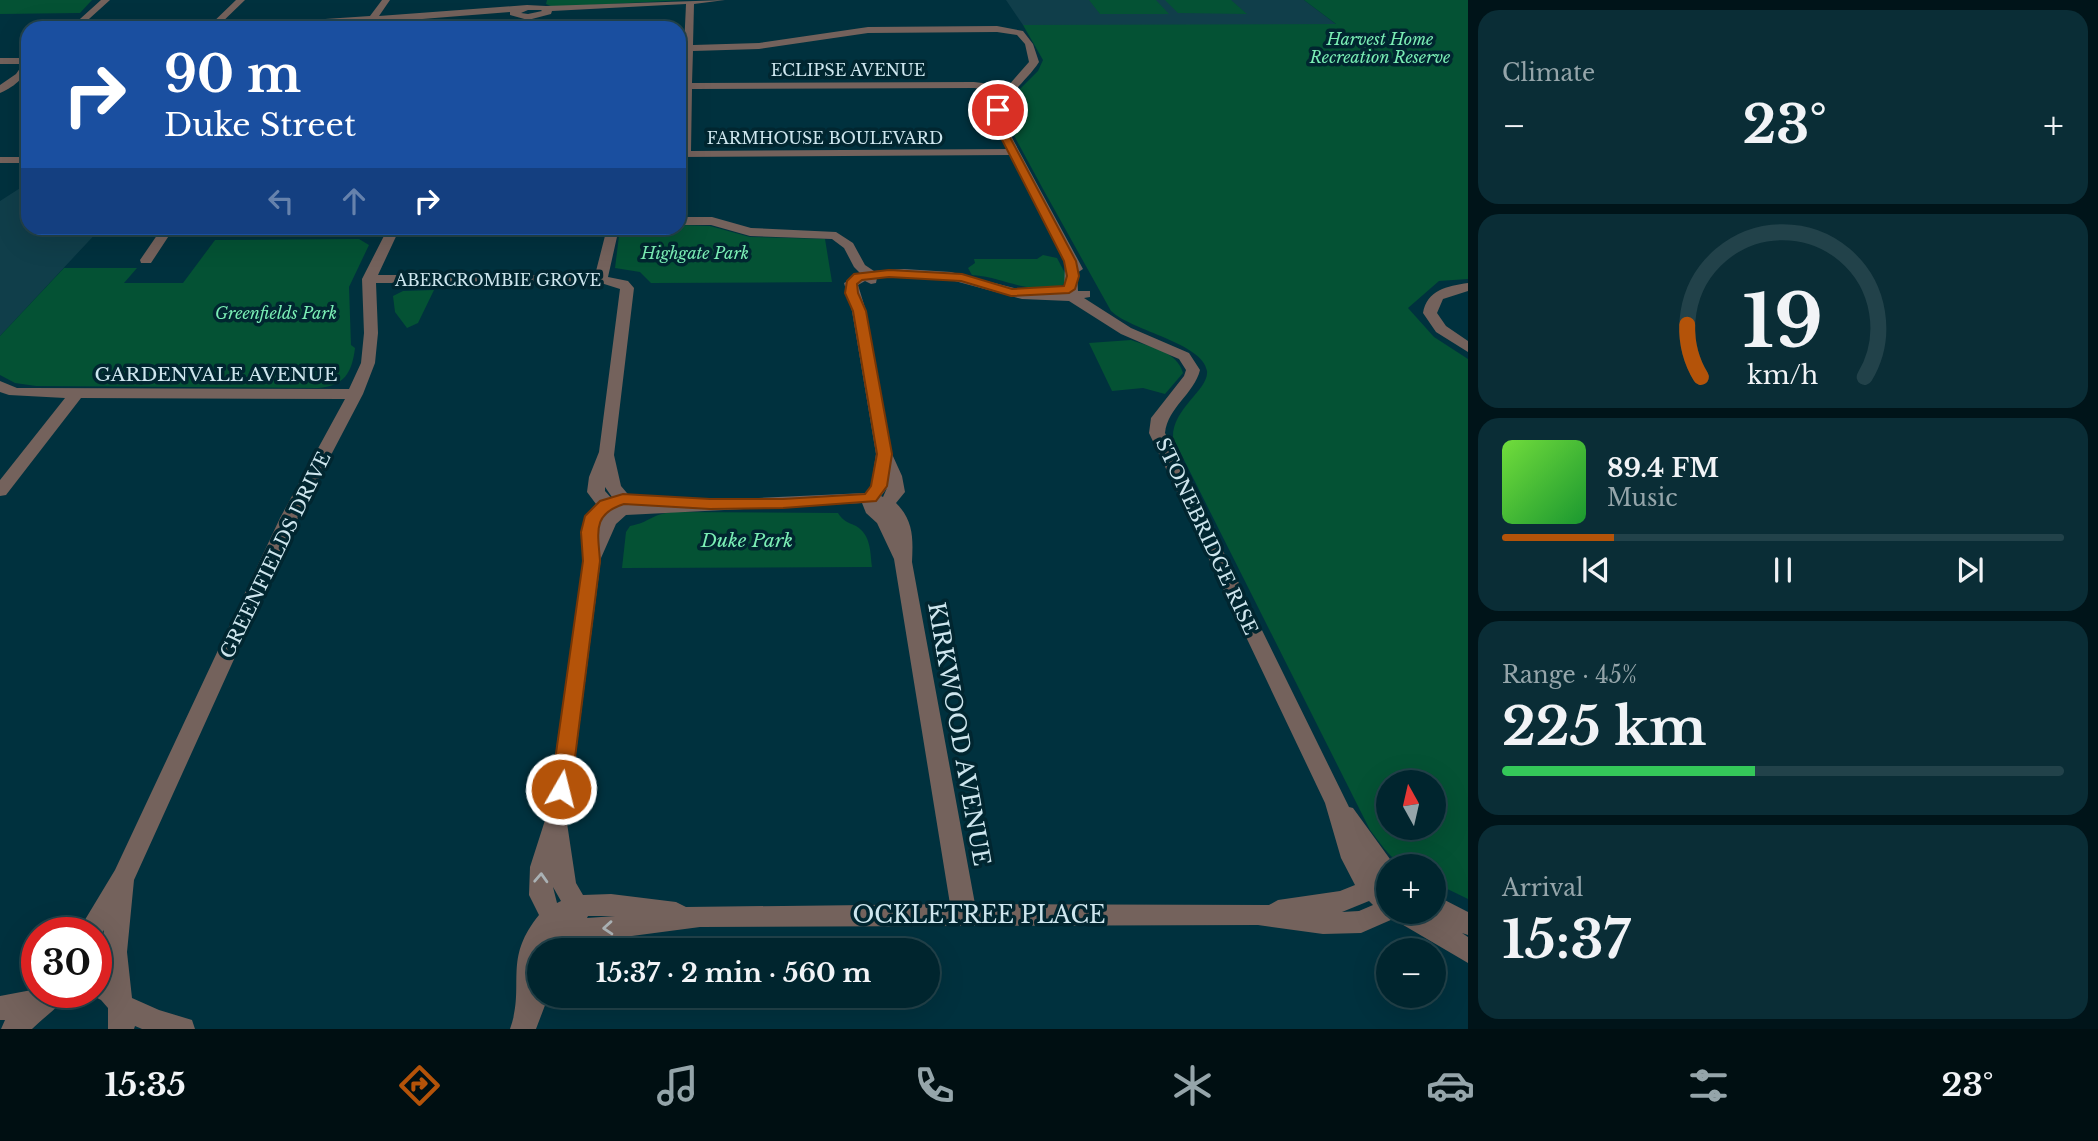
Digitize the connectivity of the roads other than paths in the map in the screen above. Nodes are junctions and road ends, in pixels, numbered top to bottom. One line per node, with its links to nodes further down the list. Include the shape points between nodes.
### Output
1 (106, 0): 9 (street)
2 (241, 0): 10 (street)
3 (386, 0): 8 (street)
4 (717, 0): 5 (street)
5 (690, 2): 6 (street); 13 (street)
6 (541, 8): 7 (street)
7 (518, 12): 8 (street); 12 (street)
8 (372, 20): 11 (street)
9 (82, 21)
10 (218, 21)
11 (355, 21)
12 (524, 21)
13 (690, 48): 17 (street); 18 (street, via 759,46 868,30 1006,30 1023,35 1034,54 1031,69)
14 (0, 61): 15 (street)
15 (21, 62)
16 (21, 73): 19 (street)
17 (688, 86): 18 (street, ECLIPSE AVENUE, via 974,85); 20 (street)
18 (1008, 89): 21 (street, via 998,116)
19 (0, 90)
20 (686, 109)
21 (1013, 152): 22 (street, FARMHOUSE BOULEVARD); 34 (street, via 1070,261)
22 (686, 154)
23 (0, 160): 24 (street)
24 (21, 160)
25 (686, 220): 30 (street, via 712,221 750,232 836,236 849,246 848,270)
26 (163, 235): 29 (street)
27 (391, 235): 31 (street, GREENFIELDS DRIVE)
28 (611, 235): 32 (street)
29 (146, 260)
30 (868, 277): 34 (street, via 941,276 1031,296); 41 (street, via 851,283 884,454)
31 (369, 279): 32 (street, ABERCROMBIE GROVE); 38 (street, GREENFIELDS DRIVE, via 368,363)
32 (601, 279): 40 (street, ABERCROMBIE GROVE, via 622,284 628,293 607,452)
33 (1468, 287): 35 (street, via 1442,293 1430,313 1441,329)
34 (1074, 293): 43 (street, STONEBRIDGE RISE, via 1126,331 1173,349 1189,362 1191,377 1159,418 1157,433 1336,803 1355,865)
35 (1468, 348)
36 (0, 386): 37 (street, GARDENVALE AVENUE, via 14,392)
37 (77, 393): 38 (street, GARDENVALE AVENUE); 39 (street)
38 (355, 394): 42 (street, GREENFIELDS DRIVE, via 289,518)
39 (0, 491)
40 (617, 504): 41 (street); 50 (street, via 592,561 558,814 542,867 541,895)
41 (876, 504): 46 (street, KIRKWOOD AVENUE, via 903,562)
42 (124, 876): 49 (street, GREENFIELDS DRIVE); 60 (street, GREENFIELDS DRIVE, via 114,951)
43 (1376, 882)
44 (1376, 889): 47 (street, OCKLETREE PLACE, via 1342,901)
45 (1446, 912): 52 (street)
46 (964, 914): 47 (street, OCKLETREE PLACE); 50 (street, OCKLETREE PLACE, via 700,916 609,928)
47 (1258, 914): 48 (street, OCKLETREE PLACE, via 1323,923 1361,922)
48 (1376, 915)
49 (99, 917)
50 (568, 917): 53 (street); 59 (street, via 534,938 526,970)
51 (1425, 924): 54 (street)
52 (1468, 924)
53 (560, 938)
54 (1468, 952)
55 (112, 993): 60 (street)
56 (21, 1003): 57 (street)
57 (0, 1008)
58 (37, 1008): 61 (street)
59 (531, 1009)
60 (121, 1011): 62 (street)
61 (14, 1029)
62 (182, 1029)

